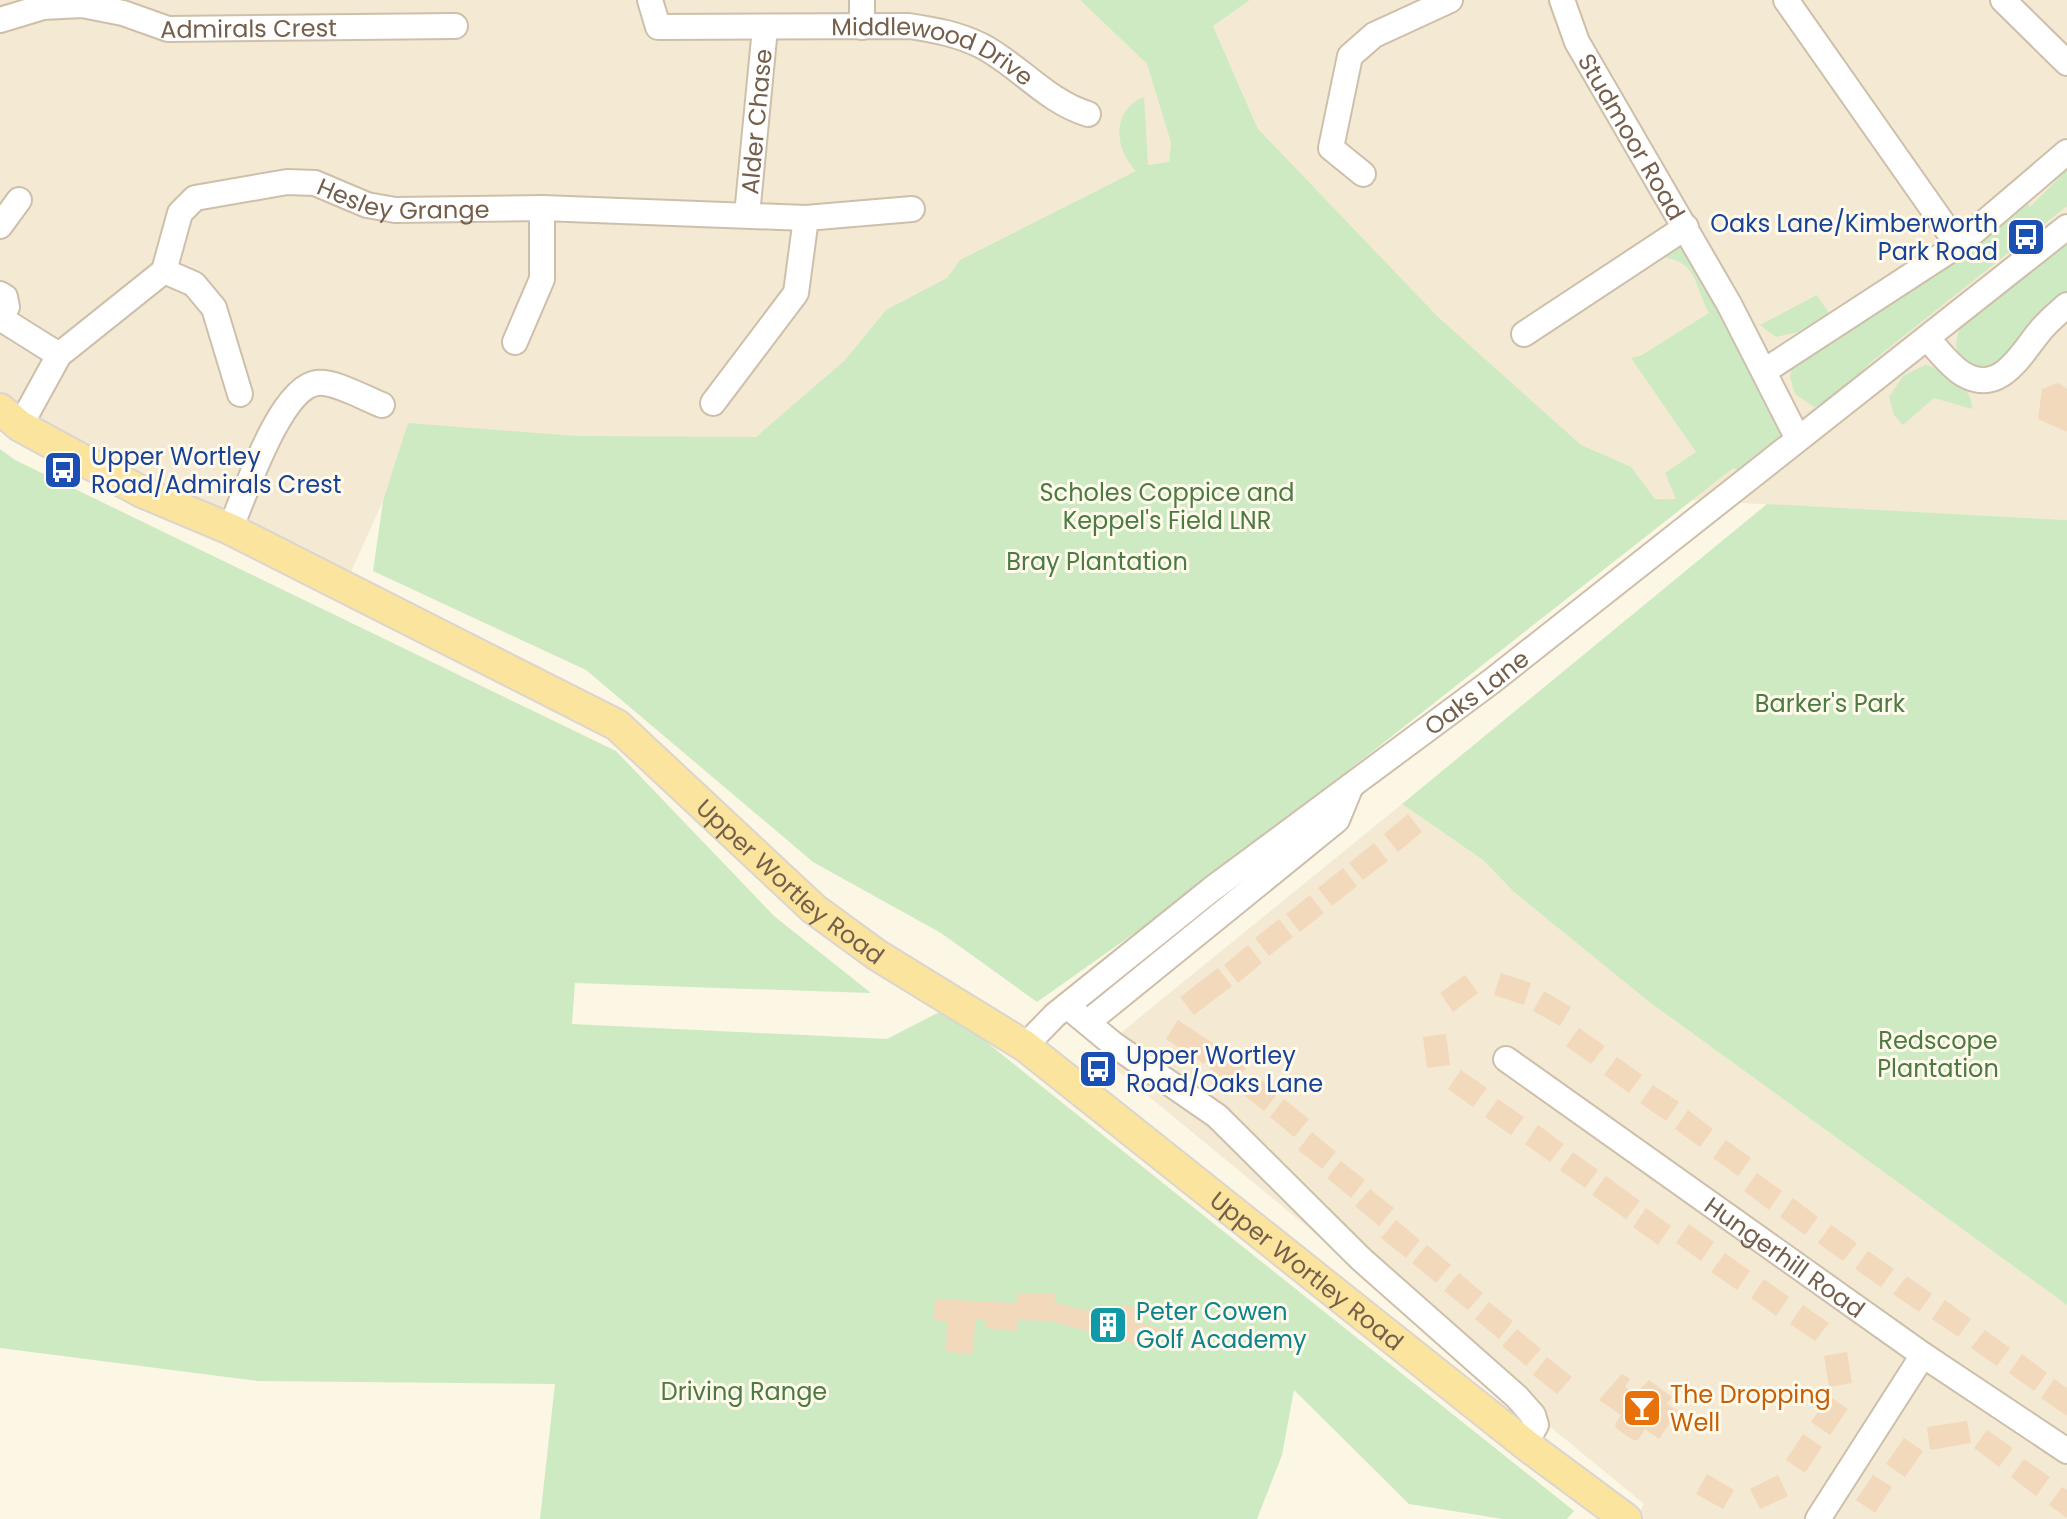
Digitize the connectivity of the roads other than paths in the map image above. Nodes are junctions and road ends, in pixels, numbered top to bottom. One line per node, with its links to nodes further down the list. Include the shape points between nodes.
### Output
1 (650, 0): 10 (street, Middlewood Drive, via 655,38)
2 (862, 0): 9 (street)
3 (1450, 0): 14 (street, via 1374,35 1350,56 1331,148)
4 (1562, 0): 21 (street, Studmoor Road, via 1577,42)
5 (1786, 0): 23 (street)
6 (2003, 0): 11 (street)
7 (0, 20): 8 (street, Admirals Crest, via 43,7 82,5 168,29)
8 (455, 26)
9 (862, 27): 10 (street, Middlewood Drive); 12 (street, Middlewood Drive, via 947,32 984,47 1054,100)
10 (765, 28): 18 (street, Alder Chase)
11 (2067, 63)
12 (1088, 114)
13 (2067, 152): 23 (street)
14 (1363, 174)
15 (19, 200): 20 (street)
16 (542, 208): 18 (street, Hesley Grange); 24 (street, Hesley Grange, via 395,210 367,205 315,183 264,185 186,204); 29 (street, via 542,279)
17 (912, 209): 19 (street, Hesley Grange)
18 (747, 215): 19 (street, Hesley Grange)
19 (806, 218): 33 (street, via 796,293)
20 (0, 226)
21 (1686, 227): 27 (street); 31 (street, Studmoor Road)
22 (2067, 227): 28 (street, Oaks Lane)
23 (1958, 245): 31 (street)
24 (164, 271): 30 (street); 32 (street, via 194,284 214,308)
25 (0, 294): 30 (street, via 7,307 0,318)
26 (2067, 305): 28 (street, via 2042,328 2010,372 1998,377 1960,373)
27 (1524, 334)
28 (1928, 339): 36 (street, Oaks Lane)
29 (515, 342)
30 (59, 355): 35 (street)
31 (1766, 370): 36 (street, Studmoor Road)
32 (240, 394)
33 (713, 403)
34 (382, 405): 37 (street, via 320,382 302,387 285,405)
35 (10, 417): 37 (main road, Upper Wortley Road, via 142,492)
36 (1798, 439): 38 (street, Oaks Lane, via 1492,681)
37 (230, 529): 41 (main road, Upper Wortley Road, via 617,725 814,909 877,955)
38 (1352, 784): 39 (street, Oaks Lane); 40 (street, via 1337,820)
39 (1067, 1006): 40 (street, Upper Wortley Road); 41 (street, Oaks Lane)
40 (1088, 1022): 44 (street, Upper Wortley Road, via 1217,1116 1361,1259 1517,1397 1536,1425)
41 (1025, 1046): 44 (main road, Upper Wortley Road)
42 (1506, 1059): 43 (street, Hungerhill Road)
43 (1923, 1355): 45 (street, Hungerhill Road); 47 (street)
44 (1525, 1444): 46 (main road, Upper Wortley Road)
45 (2067, 1451)
46 (1613, 1516)
47 (1818, 1519)

